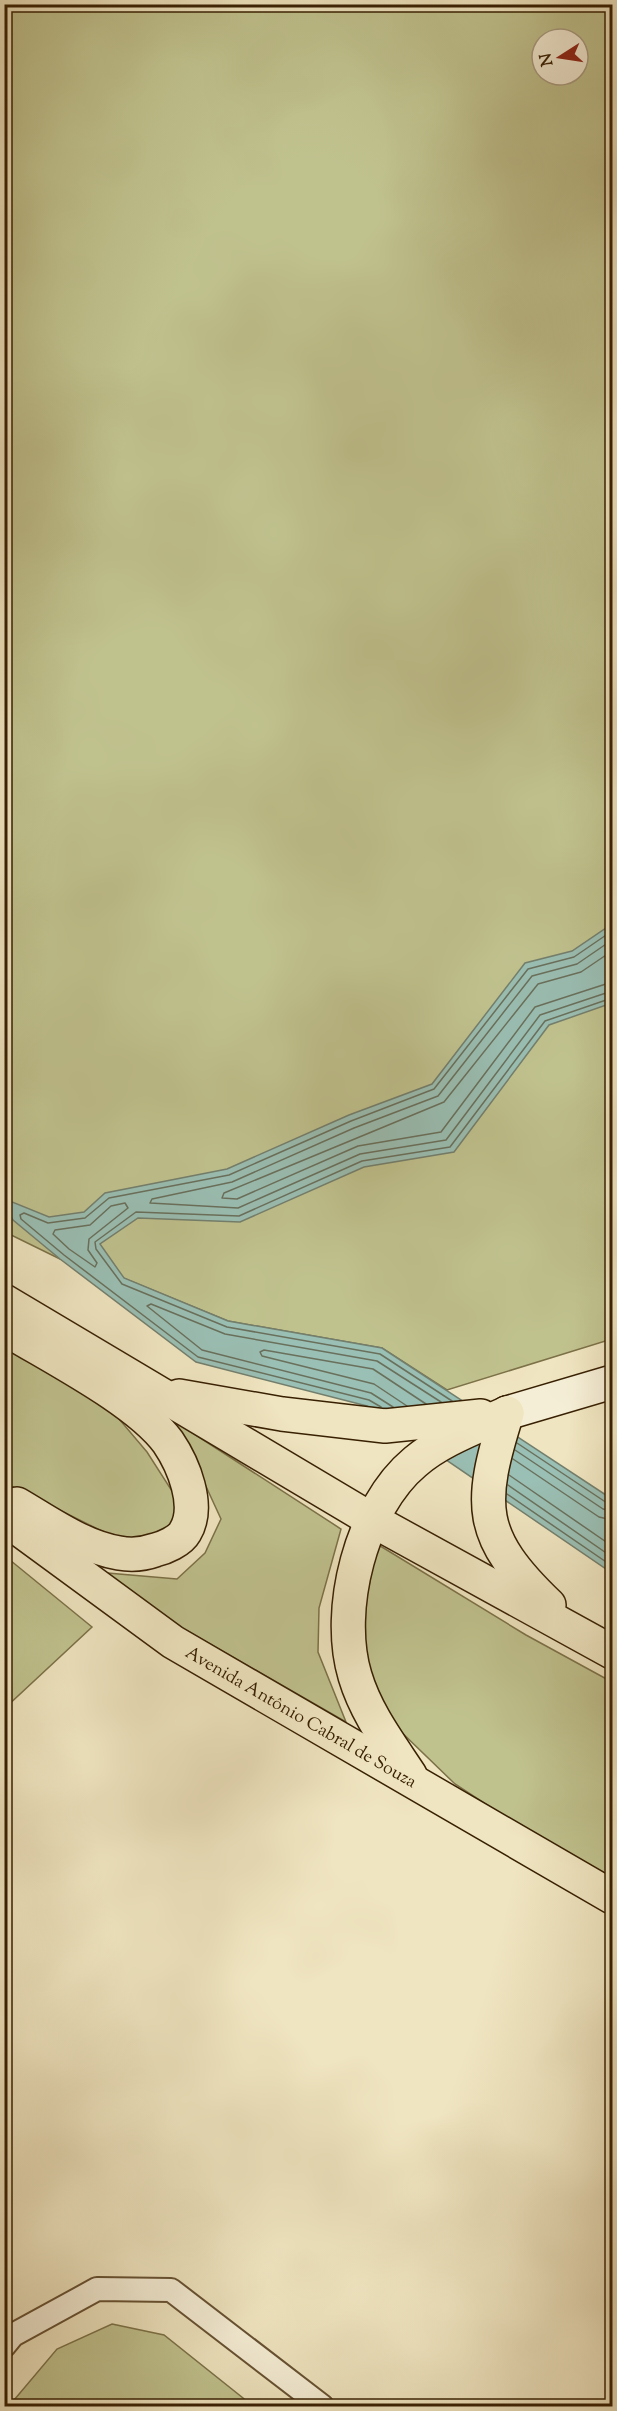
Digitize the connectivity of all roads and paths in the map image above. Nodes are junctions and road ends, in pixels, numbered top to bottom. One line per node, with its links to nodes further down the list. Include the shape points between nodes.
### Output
1 (4, 1301): 4 (highway)
2 (4, 1328): 6 (highway, via 141,1413 168,1443 185,1477 192,1504 185,1533 166,1547 119,1554 84,1543)
3 (612, 1382): 5 (main road)
4 (159, 1393): 5 (highway, via 282,1414 385,1426); 8 (highway)
5 (507, 1413): 8 (highway, via 414,1462); 9 (highway, via 492,1460 487,1499 490,1523 501,1552 519,1577)
6 (4, 1498)
7 (4, 1518): 11 (highway, Avenida Antônio Cabral de Souza, via 172,1642)
8 (372, 1520): 9 (highway); 11 (highway, via 352,1577 349,1628 355,1674 372,1718)
9 (578, 1633): 10 (highway)
10 (612, 1652)
11 (414, 1781): 12 (highway, Avenida Antônio Cabral de Souza)
12 (612, 1897)
13 (4, 2346): 14 (lane, via 13,2335 97,2289 171,2290)
14 (322, 2406)

